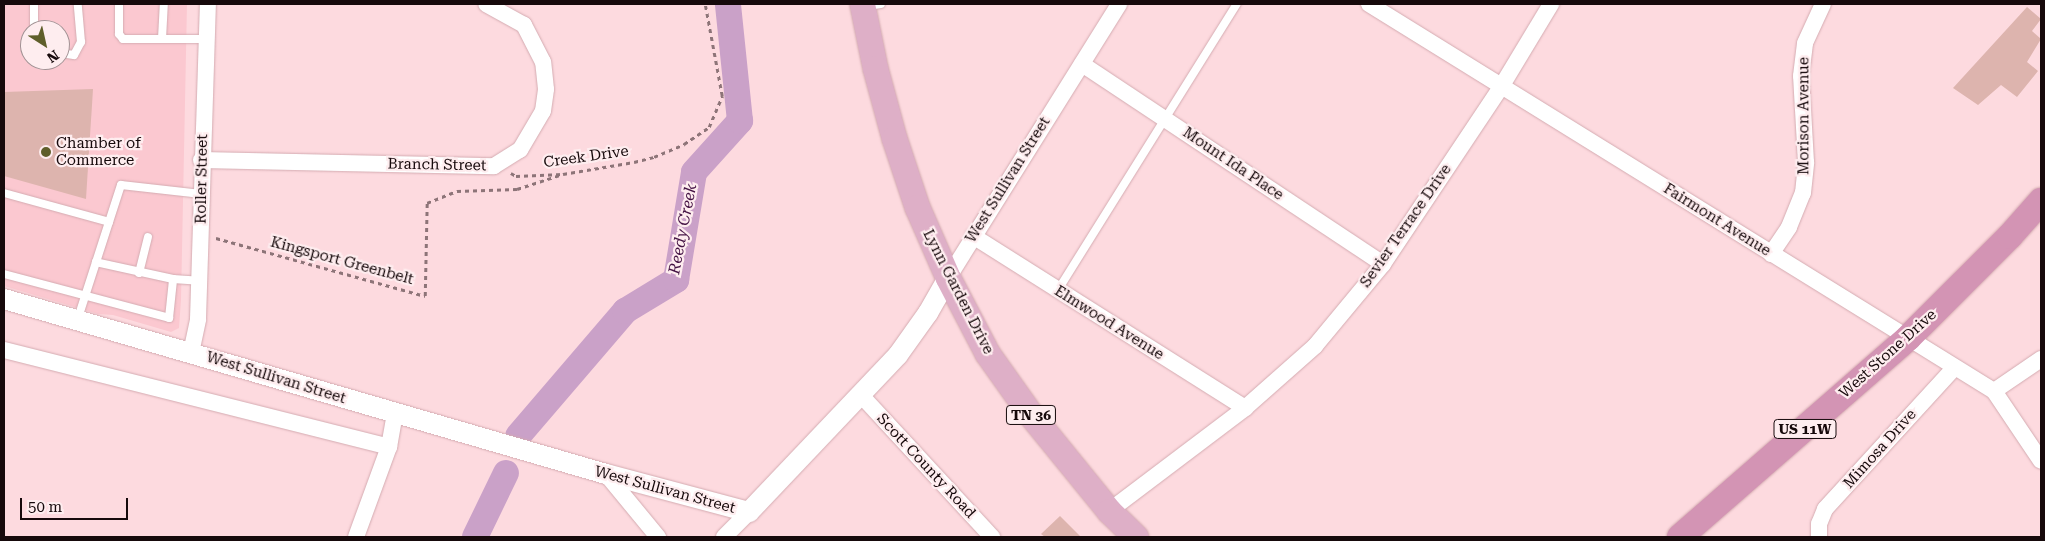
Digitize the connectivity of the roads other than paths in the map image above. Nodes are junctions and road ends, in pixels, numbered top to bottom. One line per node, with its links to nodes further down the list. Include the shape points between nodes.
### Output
1 (34, 4): 13 (lane)
2 (78, 4): 16 (lane, via 81,42 74,55)
3 (119, 4): 14 (lane, via 119,34 122,39)
4 (164, 4): 14 (lane)
5 (208, 4): 15 (street, Roller Street)
6 (486, 4): 20 (street, Branch Street, via 524,25 543,62 546,89 543,111 520,150 494,166)
7 (1119, 4): 17 (street, West Sullivan Street)
8 (1237, 4): 19 (lane)
9 (1369, 4): 18 (street, Fairmont Avenue)
10 (1551, 4): 18 (street, Sevier Terrace Drive)
11 (1822, 4): 27 (street, Morison Avenue, via 1805,44 1801,76 1806,162 1803,193 1790,227)
12 (868, 5): 32 (main road, Lynn Garden Drive / TN 36, via 875,68 894,138 917,207)
13 (34, 20)
14 (162, 39): 15 (lane)
15 (206, 39): 20 (street, Roller Street)
16 (70, 54)
17 (1082, 64): 19 (street, Mount Ida Place); 25 (street, West Sullivan Street)
18 (1501, 86): 27 (street, Fairmont Avenue); 29 (street, Sevier Terrace Drive)
19 (1166, 120): 29 (street, Mount Ida Place); 35 (lane)
20 (201, 160): 22 (street, Roller Street)
21 (4, 193): 24 (lane)
22 (201, 194): 24 (lane, via 121,185); 34 (street, Roller Street)
23 (2041, 201): 39 (highway, West Stone Drive / US 11W)
24 (109, 222): 28 (lane)
25 (973, 236): 32 (street, West Sullivan Street); 35 (street, Elmwood Avenue)
26 (148, 237): 30 (lane)
27 (1771, 254): 39 (street, Fairmont Avenue)
28 (96, 262): 30 (lane); 36 (lane)
29 (1383, 264): 46 (street, Sevier Terrace Drive, via 1315,346)
30 (139, 273): 33 (lane)
31 (4, 274): 36 (lane)
32 (948, 278): 45 (street, West Sullivan Street, via 898,355); 51 (main road, Lynn Garden Drive / TN 36, via 987,353 1031,415)
33 (173, 279): 34 (lane); 36 (lane, via 169,318)
34 (199, 281): 41 (street, Roller Street, via 198,319)
35 (1058, 291): 46 (street, Elmwood Avenue)
36 (85, 297): 38 (lane)
37 (4, 299): 38 (street, West Sullivan Street)
38 (77, 320): 41 (street, West Sullivan Street)
39 (1908, 338): 43 (street, Fairmont Avenue); 53 (highway, West Stone Drive / US 11W)
40 (4, 350): 48 (street)
41 (191, 353): 47 (street, West Sullivan Street)
42 (2041, 359): 44 (street)
43 (1954, 368): 44 (street, Fairmont Avenue); 60 (street, Mimosa Drive, via 1826,509)
44 (1994, 391): 49 (street, Fairmont Avenue)
45 (860, 394): 52 (street, West Sullivan Street); 57 (street, Scott County Road)
46 (1246, 408): 51 (street, Sevier Terrace Drive)
47 (395, 414): 48 (street); 50 (street, West Sullivan Street)
48 (389, 447): 54 (street)
49 (2041, 461)
50 (606, 474): 52 (street, West Sullivan Street); 55 (street)
51 (1109, 511): 58 (main road, Lynn Garden Drive / TN 36)
52 (749, 512): 56 (street)
53 (1694, 528): 59 (highway, West Stone Drive / US 11W)
54 (356, 537)
55 (658, 537)
56 (724, 537)
57 (992, 537)
58 (1136, 537)
59 (1680, 537)
60 (1819, 537)

